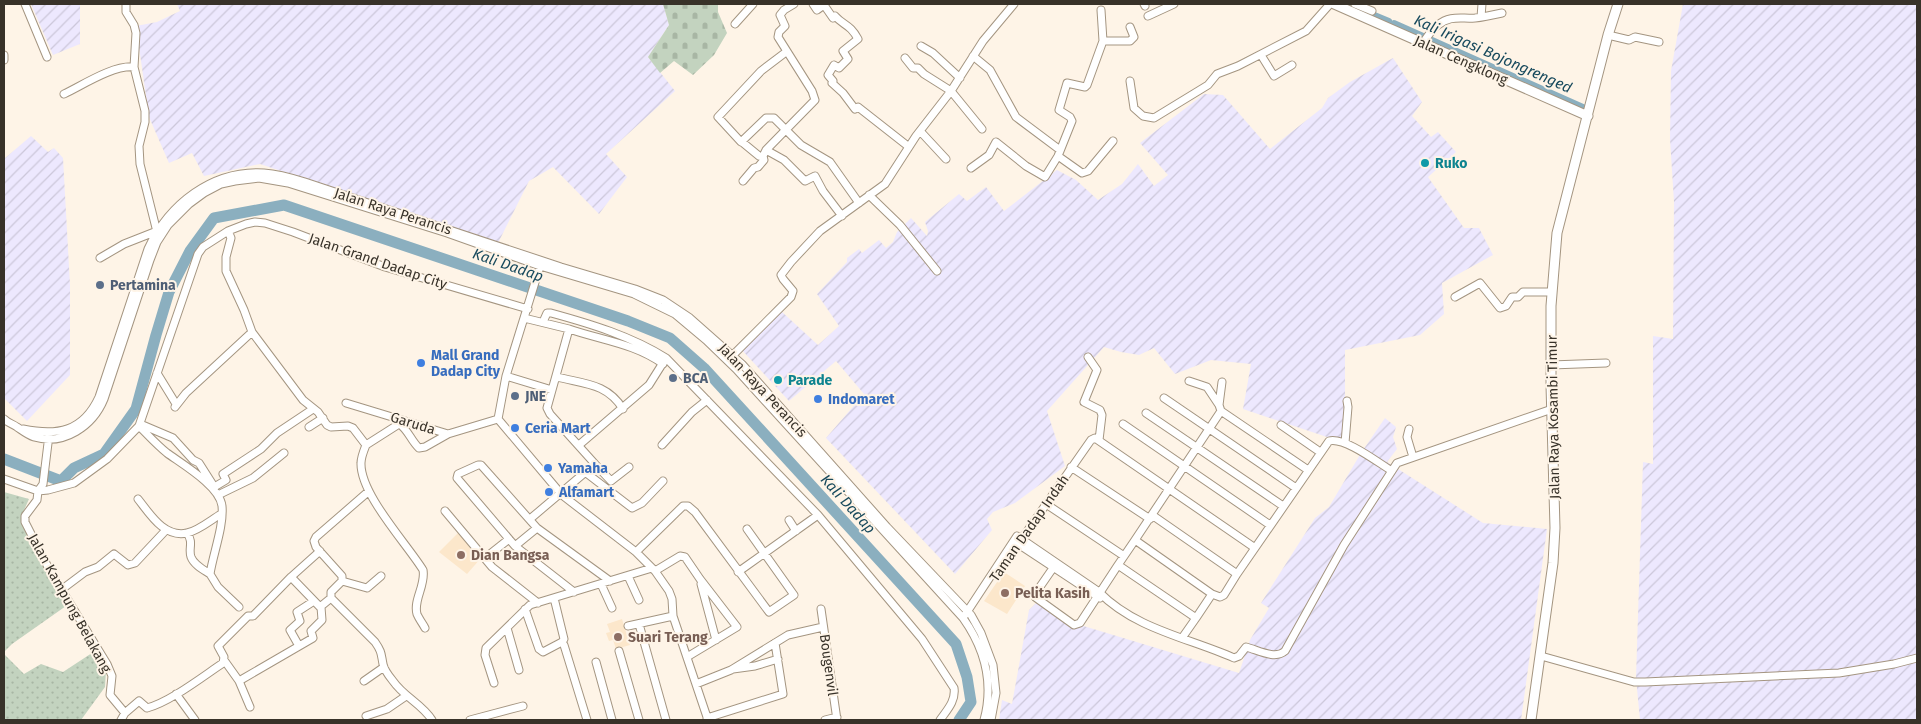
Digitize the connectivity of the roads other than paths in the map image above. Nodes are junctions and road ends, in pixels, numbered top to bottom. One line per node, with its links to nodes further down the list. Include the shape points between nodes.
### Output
1 (25, 4): 29 (street)
2 (126, 4): 33 (street, via 126,12 136,33)
3 (752, 4): 18 (street)
4 (794, 4): 12 (street)
5 (813, 4): 44 (street, via 817,10 824,5 833,18 836,16 850,26 858,39 843,51 848,59 840,68 834,65 829,73 832,83 855,109 858,107)
6 (1014, 4): 28 (street)
7 (1174, 4): 16 (street)
8 (1332, 4): 14 (main road, Jalan Cengklong); 27 (street, via 1306,31)
9 (1355, 4): 14 (street)
10 (1482, 4): 17 (street)
11 (1618, 4): 20 (main road, Jalan Raya Kosambi Timur)
12 (784, 6): 25 (street, via 780,15 785,26 778,34)
13 (1101, 10): 22 (street)
14 (1371, 13): 21 (main road, Jalan Cengklong)
15 (1502, 13): 17 (street)
16 (1148, 16)
17 (1481, 17): 21 (street, via 1458,17 1445,21 1438,24)
18 (735, 24)
19 (1130, 27): 22 (street, via 1134,37 1130,41)
20 (1608, 35): 23 (street); 38 (main road, Jalan Raya Kosambi Timur)
21 (1425, 40): 38 (main road, Jalan Cengklong)
22 (1103, 41): 45 (street, via 1087,85 1067,83 1059,110 1072,120)
23 (1660, 42)
24 (921, 46): 34 (street)
25 (786, 52): 40 (street, via 815,97); 43 (street, via 761,71 718,116)
26 (4, 55): 31 (street)
27 (1261, 55): 32 (street, via 1274,76); 35 (street, via 1217,74 1208,85 1154,118 1143,116 1134,108)
28 (973, 56): 34 (street); 45 (street, via 990,70 1016,117)
29 (48, 57)
30 (904, 58): 36 (street, via 913,68 918,68)
31 (4, 60)
32 (1292, 65)
33 (134, 67): 37 (street, via 110,72); 54 (street, via 146,122 139,146 140,164)
34 (960, 78): 36 (street)
35 (1130, 81)
36 (951, 91): 39 (street); 41 (street)
37 (64, 94)
38 (1588, 116): 58 (main road, Jalan Raya Kosambi Timur, via 1557,233)
39 (982, 129)
40 (787, 130): 43 (street, via 774,118 766,118); 46 (street); 51 (street, via 801,145 830,162)
41 (920, 131): 44 (street); 47 (street)
42 (1113, 141): 45 (street, via 1088,171 1082,173)
43 (742, 142): 46 (street, via 759,156)
44 (909, 147): 50 (street, via 884,184)
45 (1059, 153): 48 (street, via 1045,177 996,142 989,155)
46 (765, 154): 49 (street, via 764,160); 52 (street, via 784,160 805,181 815,176)
47 (946, 159)
48 (971, 168)
49 (743, 181)
50 (869, 195): 51 (street); 57 (street, via 900,225)
51 (859, 203): 52 (street)
52 (842, 216): 66 (street, via 820,231 787,266 782,278 793,291 791,297)
53 (228, 231): 60 (street, Jalan Grand Dadap City, via 255,222 265,224 385,267); 64 (street, via 226,271); 70 (street, Jalan Grand Dadap City, via 203,247 198,254)
54 (159, 233): 55 (street, via 124,244); 56 (street, Jalan Raya Perancis, via 183,209 211,189 235,180 264,178 322,193); 95 (street, Jalan Raya Perancis, via 101,406 79,430 66,436)
55 (100, 258)
56 (541, 263): 60 (street); 66 (street, Jalan Raya Perancis, via 662,306)
57 (937, 271)
58 (1552, 292): 59 (street, via 1523,292 1500,308 1480,283); 69 (main road, Jalan Raya Kosambi Timur)
59 (1456, 297)
60 (528, 309): 61 (street)
61 (524, 318): 62 (street); 71 (street)
62 (543, 322): 63 (street); 67 (street, via 547,313 551,313 630,339 650,348)
63 (569, 329): 67 (street, via 643,351); 72 (street)
64 (252, 332): 70 (street, via 175,405); 81 (street)
65 (1088, 357): 96 (street, via 1097,370 1084,402 1100,410 1102,415)
66 (729, 358): 173 (street, Jalan Raya Perancis)
67 (665, 361): 77 (street); 82 (street, via 649,385)
68 (1606, 363): 69 (street)
69 (1551, 366): 83 (main road, Jalan Raya Kosambi Timur)
70 (157, 373): 89 (street, Jalan Grand Dadap City)
71 (506, 376): 75 (street); 87 (street)
72 (557, 377): 75 (street); 82 (street, via 602,388 610,392)
73 (1189, 381): 80 (street, via 1207,387)
74 (1222, 382): 80 (street)
75 (552, 390): 100 (street, via 548,411)
76 (1164, 398): 92 (street)
77 (707, 400): 99 (street); 125 (street)
78 (1347, 401): 97 (street)
79 (346, 403): 94 (street, Garuda)
80 (1220, 408): 92 (street); 109 (street)
81 (313, 409): 85 (street); 89 (street, via 223,474 226,480 216,486 173,438)
82 (623, 409): 100 (street)
83 (1552, 409): 104 (street); 186 (main road, Jalan Raya Kosambi Timur, via 1555,537)
84 (1146, 413): 101 (street)
85 (323, 418): 91 (street); 98 (street, via 331,427 353,428)
86 (4, 419): 95 (street, Jalan Raya Perancis, via 34,437)
87 (498, 419): 94 (street, Garuda); 118 (street)
88 (1123, 424): 106 (street)
89 (140, 425): 116 (street, via 107,459 74,482); 119 (street, via 167,453 185,464)
90 (1281, 425): 102 (street)
91 (309, 427)
92 (1210, 429): 101 (street); 114 (street)
93 (1409, 429): 104 (street, via 1407,437)
94 (448, 434): 98 (street, via 419,448 399,424)
95 (49, 436): 116 (street, Jalan Kampung Belakang, via 43,484)
96 (1097, 439): 108 (street, Taman Dadap Indah, via 1090,440); 115 (street)
97 (1345, 443): 102 (street, via 1332,440); 110 (street)
98 (366, 444): 117 (street, via 361,467)
99 (662, 445)
100 (579, 446): 105 (street)
101 (1197, 447): 106 (street); 122 (street)
102 (1320, 452): 109 (street)
103 (284, 453): 119 (street, via 253,478)
104 (1413, 456): 110 (street, via 1399,462)
105 (595, 464): 107 (street, via 611,481); 111 (street)
106 (1185, 466): 115 (street); 129 (street)
107 (629, 467)
108 (1071, 467): 121 (street, Taman Dadap Indah); 126 (street)
109 (1308, 470): 114 (street)
110 (1392, 471): 180 (street, via 1344,545 1283,653 1275,655 1246,646 1236,658)
111 (585, 472): 113 (street, via 632,508 639,506); 118 (street)
112 (4, 479): 116 (street)
113 (663, 481)
114 (1296, 488): 122 (street)
115 (1170, 489): 126 (street); 139 (street)
116 (38, 491): 158 (street, Jalan Kampung Belakang, via 37,500 25,516 25,522)
117 (369, 491): 140 (street, via 316,536 314,542); 178 (street, via 423,570 416,609)
118 (561, 493): 127 (street); 141 (street)
119 (218, 495): 124 (street)
120 (138, 499): 132 (street)
121 (1046, 504): 137 (street, Taman Dadap Indah); 143 (street)
122 (1283, 506): 129 (street)
123 (445, 511): 144 (street)
124 (221, 514): 134 (street); 149 (street)
125 (818, 515): 133 (street); 216 (street, via 922,639 954,688 953,701)
126 (1151, 517): 136 (street); 150 (street)
127 (530, 519): 130 (street); 135 (street, via 482,465 458,474 458,480)
128 (789, 520): 133 (street)
129 (1270, 525): 139 (street)
130 (537, 528): 138 (street); 156 (street)
131 (747, 529): 142 (street)
132 (166, 530): 134 (street); 158 (street, via 135,563 128,565 114,554)
133 (796, 531): 142 (street)
134 (187, 533): 149 (street, via 191,541 191,558)
135 (509, 539): 138 (street); 144 (street)
136 (1135, 540): 143 (street); 160 (street)
137 (1018, 541): 146 (street); 161 (street); 173 (street, Taman Dadap Indah)
138 (515, 546): 159 (street)
139 (1255, 548): 150 (street)
140 (320, 550): 153 (street); 155 (street, via 340,571)
141 (636, 552): 147 (street); 148 (street, via 683,506 688,506)
142 (765, 554): 148 (street); 148 (street, via 794,595 768,611)
143 (1124, 556): 145 (street)
144 (485, 558): 166 (street)
145 (1118, 565): 161 (street); 174 (street)
146 (1054, 568): 161 (street); 161 (street, via 1035,596 1073,624 1079,624)
147 (654, 570): 152 (street); 154 (street, via 683,556); 172 (street, via 672,599)
148 (738, 572)
149 (210, 574): 167 (street, via 218,587)
150 (1237, 574): 160 (street, via 1223,596)
151 (381, 576): 155 (street, via 367,588)
152 (628, 576): 156 (street); 164 (street)
153 (291, 577): 165 (street); 190 (street, via 218,646)
154 (700, 579): 181 (street); 181 (street, via 737,627)
155 (342, 581): 162 (street, via 331,592)
156 (610, 581): 157 (street)
157 (601, 584): 159 (street); 169 (street)
158 (61, 590): 203 (street, Jalan Kampung Belakang, via 107,664 112,676 110,696)
159 (574, 592): 163 (street)
160 (1212, 594): 174 (street)
161 (1098, 595): 180 (street, via 1155,629)
162 (330, 598): 168 (street); 192 (street, via 375,642 382,653)
163 (554, 598): 166 (street); 170 (street, via 565,636 562,642 541,652)
164 (639, 600)
165 (314, 601): 168 (street); 184 (street, via 297,612 300,621 290,630)
166 (538, 602): 170 (street)
167 (239, 607)
168 (321, 607): 184 (street, via 322,620 311,631 314,637)
169 (612, 608)
170 (525, 609): 179 (street)
171 (820, 609): 177 (street, Bougenvil)
172 (673, 616): 175 (street); 187 (street)
173 (967, 617): 217 (street, Jalan Raya Perancis, via 988,674 989,693); 218 (street, Jalan Raya Perancis, via 981,633 993,665 996,693)
174 (1196, 618): 180 (street)
175 (639, 624): 176 (street); 214 (street)
176 (628, 626)
177 (823, 627): 182 (street, via 788,635); 206 (street, Bougenvil)
178 (426, 628)
179 (507, 628): 193 (street); 197 (street, via 485,651)
180 (1182, 638)
181 (716, 640): 187 (street)
182 (775, 643): 189 (street); 194 (street)
183 (564, 645): 211 (street)
184 (299, 646): 195 (street)
185 (620, 651): 213 (street)
186 (1541, 656): 188 (street, via 1634,682 1839,673); 219 (main road, Jalan Raya Kosambi Timur)
187 (687, 657): 198 (street)
188 (1917, 658)
189 (778, 659): 194 (street); 205 (street, via 784,691 781,696)
190 (224, 660): 195 (street); 199 (street)
191 (596, 662): 212 (street)
192 (384, 667): 196 (street); 200 (street)
193 (520, 670)
194 (731, 670): 198 (street)
195 (239, 681): 202 (street)
196 (364, 681)
197 (494, 683)
198 (696, 684): 205 (street)
199 (176, 694): 203 (street, via 148,708 139,702); 208 (street)
200 (406, 696): 204 (street, via 387,710); 209 (street)
201 (523, 706): 210 (street)
202 (250, 707)
203 (126, 713): 207 (street)
204 (366, 716)
205 (708, 719)
206 (837, 719): 215 (street)
207 (121, 720)
208 (195, 720)
209 (432, 720)
210 (470, 720)
211 (587, 720)
212 (612, 720)
213 (639, 720)
214 (666, 720)
215 (825, 720)
216 (940, 720)
217 (984, 720)
218 (991, 720)
219 (1531, 720)

